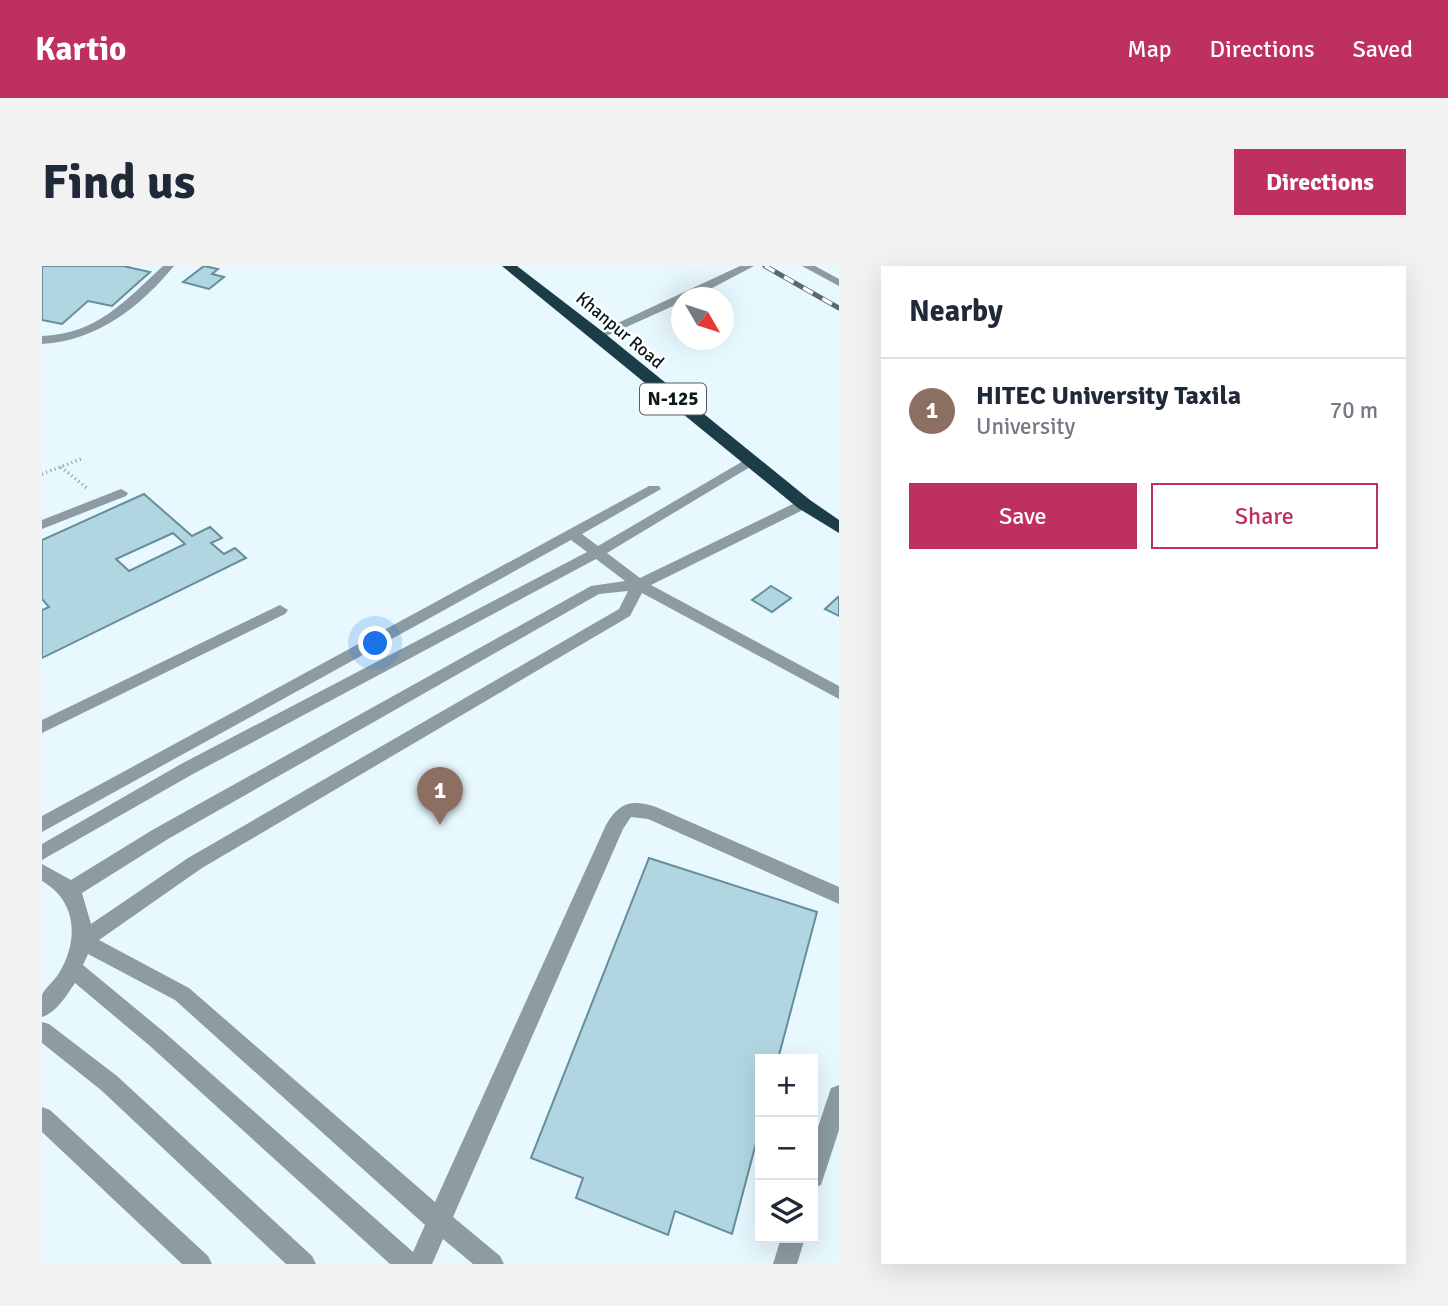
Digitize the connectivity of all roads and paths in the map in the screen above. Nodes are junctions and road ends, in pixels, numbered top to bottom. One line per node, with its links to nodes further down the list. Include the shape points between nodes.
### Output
1 (169, 266): 9 (street, via 89,334)
2 (509, 266): 8 (highway, Khanpur Road / N-125)
3 (749, 266): 6 (street)
4 (807, 266): 5 (street)
5 (839, 283)
6 (705, 287)
7 (671, 303): 8 (street)
8 (598, 335): 11 (highway, Khanpur Road / N-125)
9 (42, 340)
10 (81, 459): 12 (path)
11 (750, 461): 17 (highway, Khanpur Road / N-125); 21 (street)
12 (61, 467): 13 (path); 16 (path)
13 (42, 474)
14 (654, 489): 20 (street)
15 (121, 493): 16 (street)
16 (103, 500): 18 (street)
17 (804, 505): 19 (highway, Khanpur Road / N-125); 22 (street)
18 (42, 525)
19 (839, 528)
20 (571, 533): 21 (street); 26 (street)
21 (597, 553): 22 (street); 27 (street, via 187,769)
22 (639, 585): 24 (street); 29 (street, via 596,589 161,834); 31 (street, via 625,612 195,863)
23 (281, 610): 25 (street)
24 (839, 693)
25 (42, 727)
26 (42, 825)
27 (42, 853)
28 (42, 872): 29 (street)
29 (69, 891): 31 (street, via 80,914)
30 (839, 896): 38 (street, via 650,812 627,810 615,825)
31 (82, 941): 32 (street); 38 (street, via 182,994)
32 (74, 970): 33 (street); 42 (street)
33 (42, 1008)
34 (42, 1031): 41 (street, via 109,1083)
35 (839, 1095): 37 (street)
36 (42, 1117): 40 (street)
37 (818, 1161)
38 (439, 1221): 43 (street); 44 (street)
39 (791, 1243): 45 (street)
40 (200, 1264)
41 (304, 1264)
42 (408, 1264)
43 (419, 1264)
44 (492, 1264)
45 (785, 1264)

